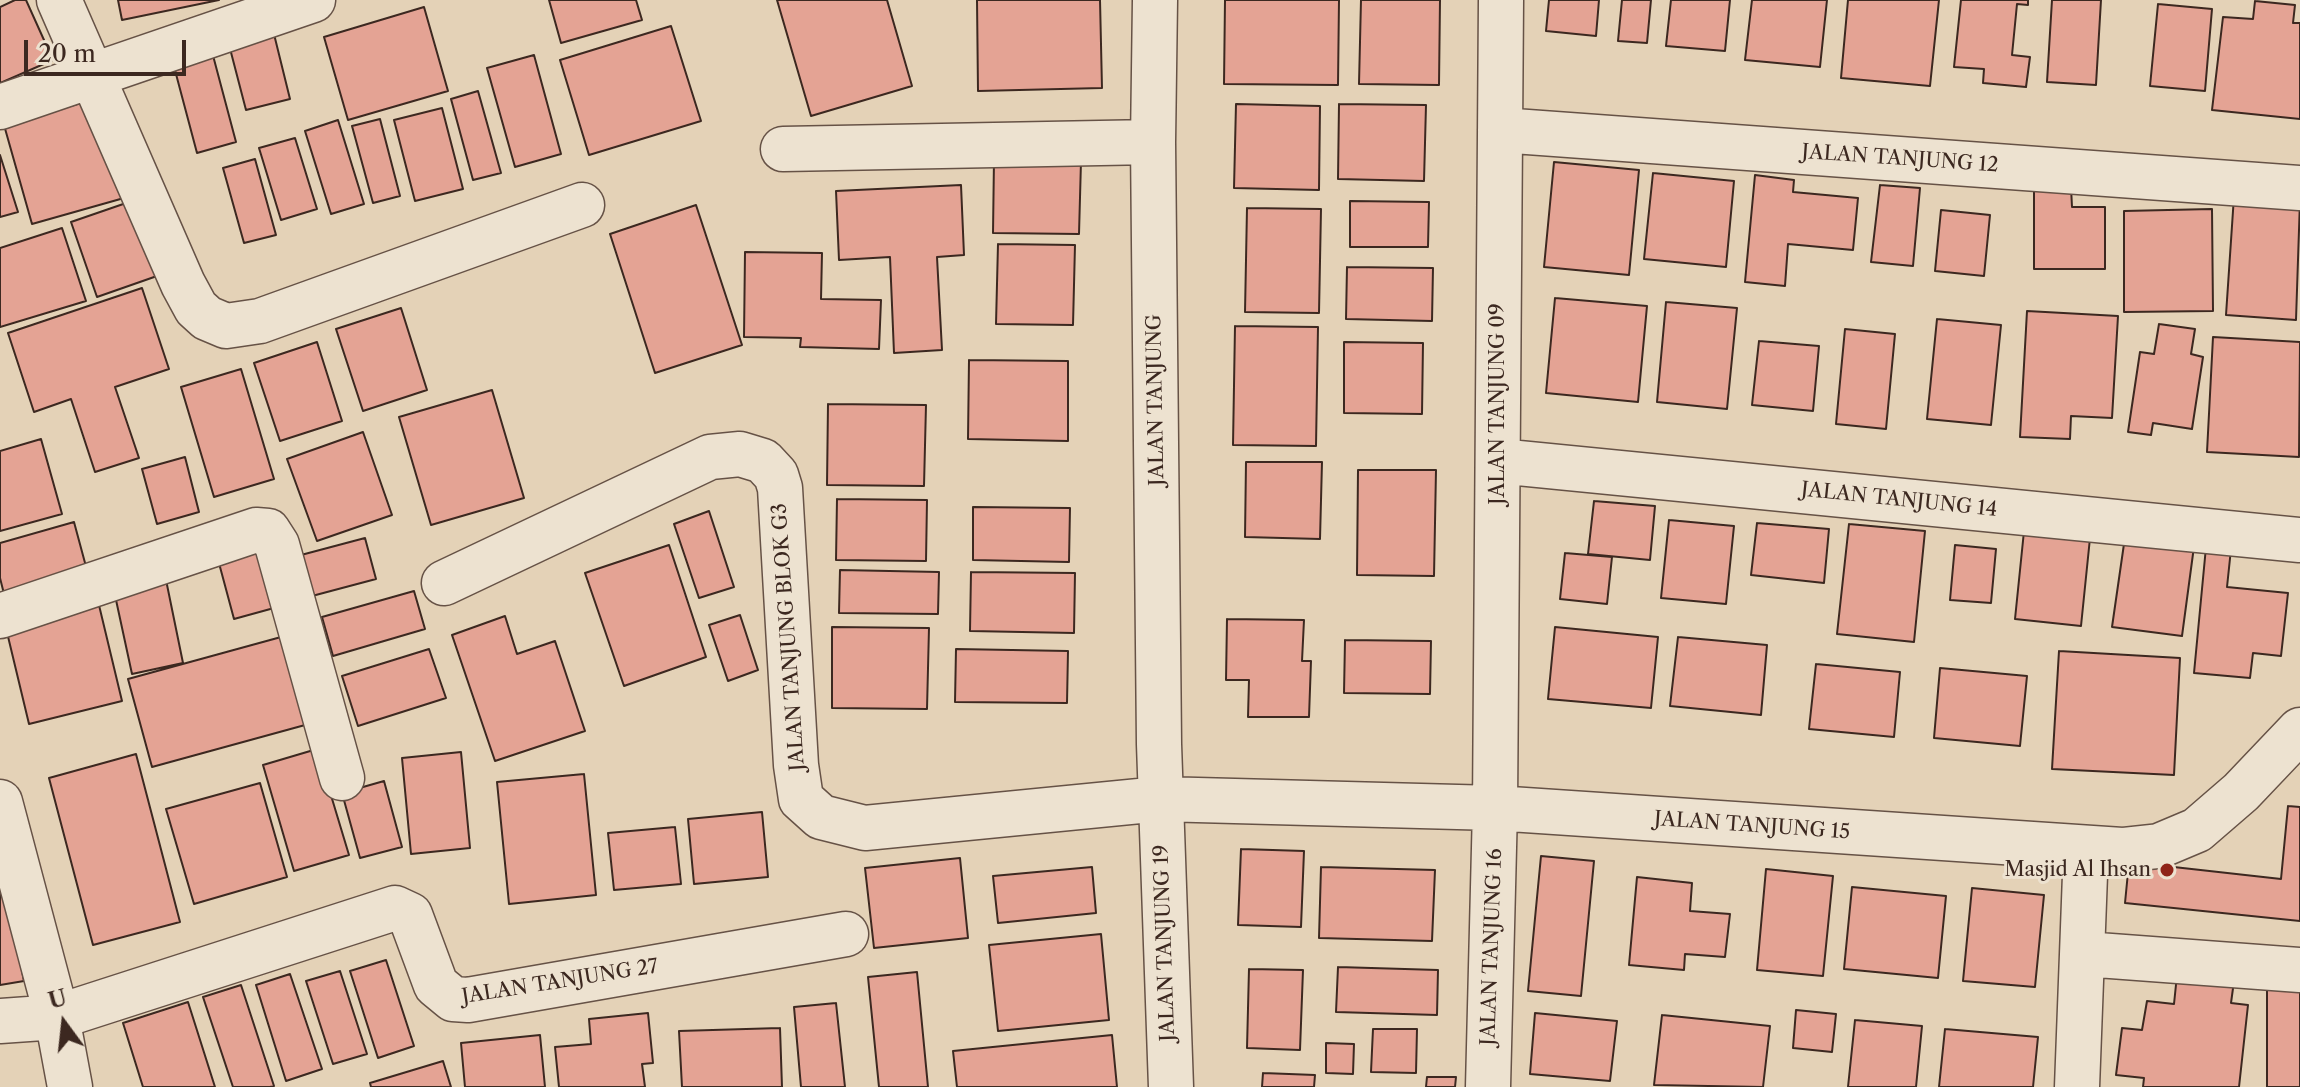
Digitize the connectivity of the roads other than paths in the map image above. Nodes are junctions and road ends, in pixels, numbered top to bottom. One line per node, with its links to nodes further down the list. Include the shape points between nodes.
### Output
1 (59, 0): 5 (street)
2 (313, 0): 5 (street)
3 (1155, 0): 8 (street, JALAN TANJUNG)
4 (1501, 0): 7 (street, JALAN TANJUNG 09)
5 (90, 76): 6 (street); 11 (street, via 196,308 226,326 260,321)
6 (0, 107)
7 (1500, 130): 10 (street, JALAN TANJUNG 12); 12 (street, JALAN TANJUNG 09)
8 (1153, 142): 9 (street); 18 (street, JALAN TANJUNG)
9 (783, 149)
10 (2300, 188)
11 (582, 205)
12 (1498, 461): 13 (street, JALAN TANJUNG 14); 20 (street, JALAN TANJUNG 09)
13 (2300, 540)
14 (444, 583): 18 (street, JALAN TANJUNG BLOK G3, via 710,457 740,454 763,461 780,488 796,765 801,799 821,817 865,828)
15 (0, 616): 17 (street, via 256,530 268,531 277,545)
16 (2300, 730): 21 (street, JALAN TANJUNG 15, via 2197,830 2159,846)
17 (342, 778)
18 (1160, 799): 20 (street, JALAN TANJUNG 15); 28 (street, JALAN TANJUNG 19)
19 (0, 802): 25 (street)
20 (1495, 808): 21 (street, JALAN TANJUNG 15); 29 (street, JALAN TANJUNG 16)
21 (2086, 848): 23 (street)
22 (846, 934): 25 (street, JALAN TANJUNG 27, via 468,1000 453,999 436,985 410,915 395,908)
23 (2084, 954): 24 (street); 30 (street)
24 (2300, 970)
25 (57, 1017): 26 (street, JALAN TANJUNG 27); 27 (street)
26 (0, 1021)
27 (70, 1087)
28 (1171, 1087)
29 (1488, 1087)
30 (2077, 1087)

